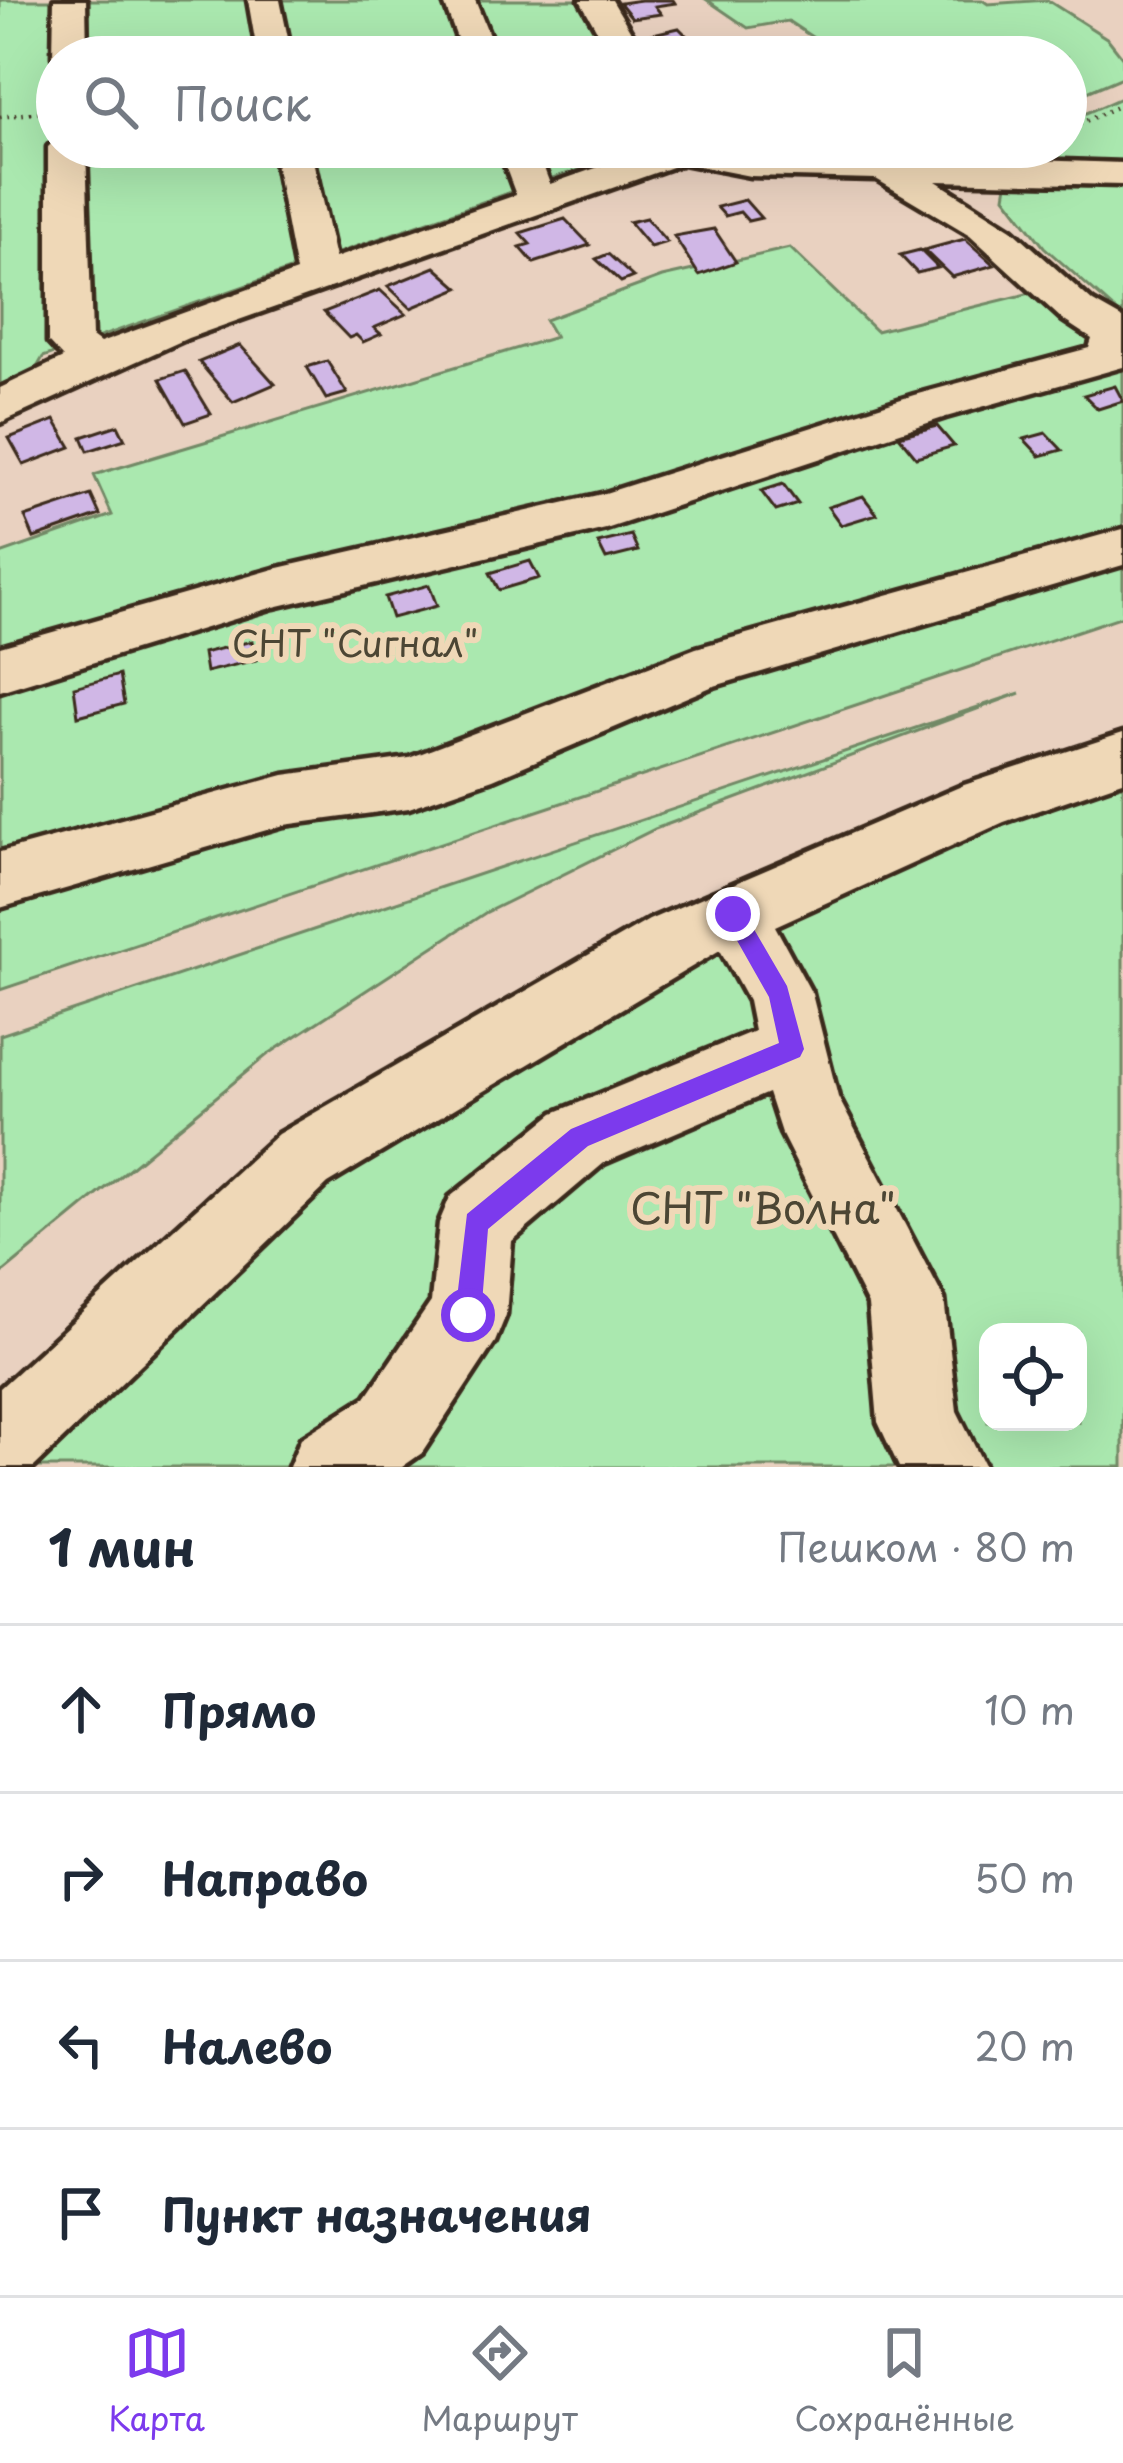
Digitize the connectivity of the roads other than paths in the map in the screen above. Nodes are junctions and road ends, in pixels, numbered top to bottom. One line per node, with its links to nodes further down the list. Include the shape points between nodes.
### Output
1 (70, 0): 5 (street)
2 (264, 0): 6 (street)
3 (459, 0): 7 (street)
4 (596, 0): 8 (street)
5 (70, 36)
6 (270, 36)
7 (474, 36)
8 (617, 36)
9 (67, 168): 18 (street, via 70,342)
10 (295, 168): 16 (street)
11 (525, 168): 15 (street)
12 (625, 168): 15 (street)
13 (876, 168): 14 (street); 17 (street, via 923,188 1010,246 1089,317)
14 (1123, 175)
15 (537, 199): 16 (street)
16 (318, 277): 18 (street)
17 (1119, 333): 21 (street, via 1108,357 606,511 274,588)
18 (96, 362): 19 (street)
19 (0, 409)
20 (1123, 547): 23 (street, via 696,670 409,783 284,800)
21 (0, 669)
22 (1123, 757): 24 (street, via 985,803)
23 (0, 880)
24 (733, 914): 25 (street, via 779,994); 26 (street, via 672,941 303,1159)
25 (792, 1049): 27 (street, via 580,1138 476,1222 468,1315 394,1425); 28 (street, via 806,1108 907,1299 918,1422)
26 (0, 1443)
27 (330, 1467)
28 (944, 1467)

